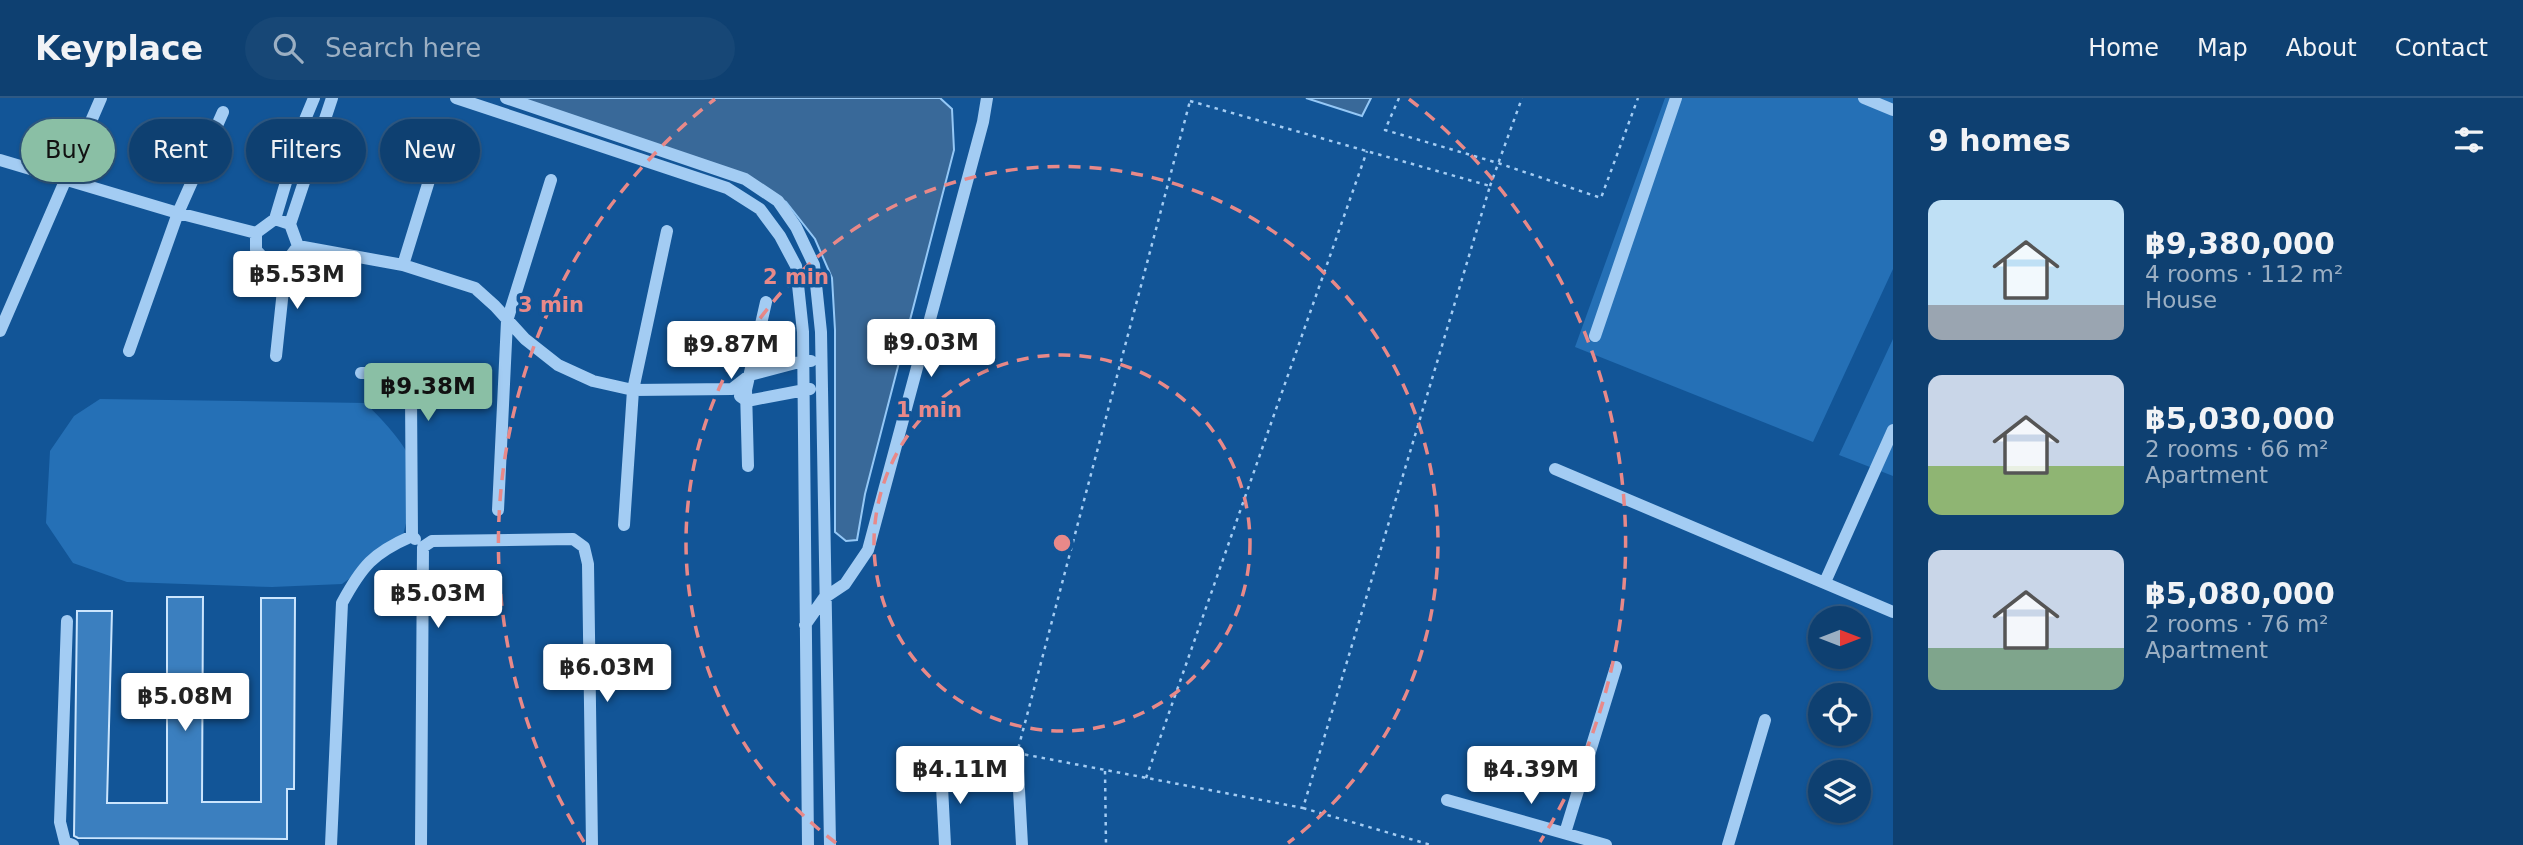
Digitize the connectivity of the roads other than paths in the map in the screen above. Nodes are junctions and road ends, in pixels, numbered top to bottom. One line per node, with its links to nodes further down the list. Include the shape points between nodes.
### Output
1 (101, 98): 11 (street)
2 (314, 98): 21 (street)
3 (332, 98): 22 (street)
4 (456, 98): 13 (street)
5 (506, 98): 12 (street)
6 (987, 98): 53 (street, via 868,550 845,584)
7 (1676, 98): 33 (street)
8 (1864, 98): 9 (street)
9 (1893, 110)
10 (223, 112): 20 (street)
11 (92, 119)
12 (589, 126): 13 (street); 32 (street, via 745,179 778,201 814,265)
13 (587, 141): 31 (street, via 727,188 760,209 796,266)
14 (0, 159): 15 (street)
15 (21, 165)
16 (551, 180): 29 (street)
17 (66, 182): 30 (street)
18 (77, 182): 20 (street)
19 (429, 182): 27 (street)
20 (178, 213): 24 (street); 34 (street)
21 (275, 219): 22 (street); 24 (street)
22 (290, 224): 25 (street)
23 (667, 231): 43 (street)
24 (256, 233): 26 (street, via 256,250 268,263)
25 (298, 246): 26 (street); 27 (street)
26 (286, 262): 35 (street)
27 (403, 265): 29 (street, via 475,288)
28 (766, 302): 39 (street)
29 (507, 321): 43 (street, via 558,365 593,381); 48 (street)
30 (0, 331)
31 (803, 332): 32 (street); 36 (street)
32 (821, 332): 37 (street)
33 (1595, 336)
34 (129, 351)
35 (276, 356)
36 (803, 361): 37 (street); 39 (street); 42 (street)
37 (821, 361): 40 (street)
38 (361, 373): 50 (street, via 399,375 408,386)
39 (750, 375): 41 (street); 44 (street)
40 (821, 388): 42 (street); 53 (street)
41 (732, 389): 43 (street); 44 (street)
42 (803, 389): 44 (street); 56 (street)
43 (632, 390): 49 (street)
44 (747, 401): 46 (street)
45 (1893, 430): 52 (street)
46 (748, 466)
47 (1555, 469): 52 (street)
48 (498, 510)
49 (624, 525)
50 (412, 536): 51 (street); 64 (street, via 382,549 356,576 342,603)
51 (423, 547): 65 (street); 66 (street, via 432,541 573,539 584,547 588,564)
52 (1825, 582): 54 (street)
53 (824, 598): 56 (street); 68 (street)
54 (1893, 612)
55 (67, 621): 63 (street, via 60,822 65,842)
56 (805, 625): 67 (street)
57 (1616, 667): 62 (street)
58 (1765, 720): 72 (street)
59 (1017, 753): 70 (street)
60 (941, 767): 69 (street)
61 (1447, 800): 62 (street)
62 (1565, 833): 71 (street)
63 (74, 845)
64 (331, 845)
65 (421, 845)
66 (592, 845)
67 (808, 845)
68 (830, 845)
69 (945, 845)
70 (1022, 845)
71 (1606, 845)
72 (1728, 845)

